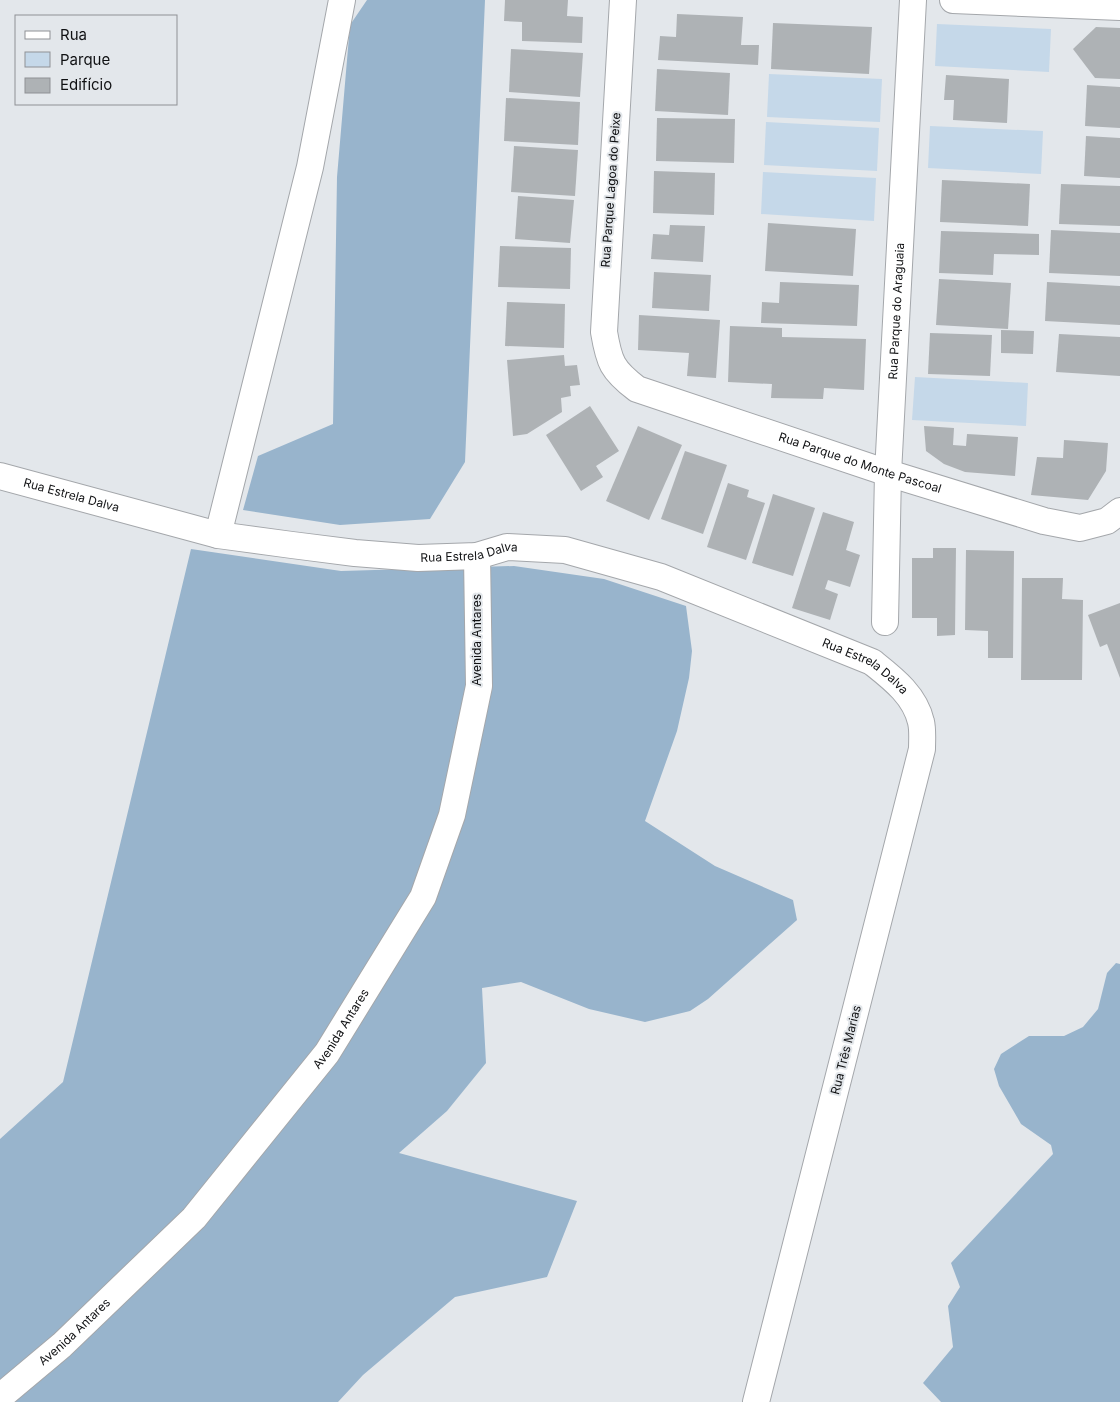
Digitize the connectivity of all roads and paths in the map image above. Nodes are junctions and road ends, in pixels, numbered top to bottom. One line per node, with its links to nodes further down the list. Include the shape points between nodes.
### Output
1 (342, 0): 10 (street, via 310,167)
2 (623, 0): 6 (street, Rua Parque Lagoa do Peixe, via 604,332 608,356)
3 (913, 0): 7 (street, Rua Parque do Araguaia)
4 (953, 0): 5 (street)
5 (1120, 7)
6 (620, 376): 7 (street, Rua Parque do Monte Pascoal, via 637,389)
7 (888, 473): 9 (street, Rua Parque do Monte Pascoal, via 1044,521 1080,528); 12 (street, Rua Parque do Araguaia)
8 (0, 476): 10 (street, Rua Estrela Dalva)
9 (1113, 516)
10 (218, 535): 11 (street, Rua Estrela Dalva, via 355,553 409,557)
11 (477, 556): 13 (street, Rua Estrela Dalva, via 507,547 565,550 661,577 872,662); 14 (street, Avenida Antares, via 479,686 452,815 423,898 328,1053 194,1218 62,1345)
12 (884, 622)
13 (911, 698): 15 (street, Rua Três Marias, via 921,722 922,749)
14 (0, 1397)
15 (756, 1402)

